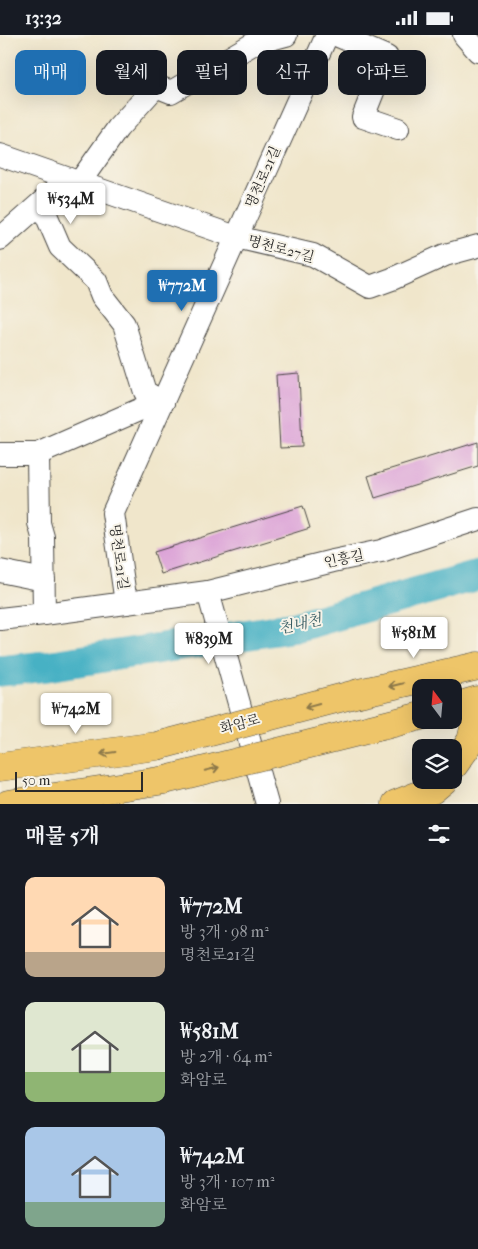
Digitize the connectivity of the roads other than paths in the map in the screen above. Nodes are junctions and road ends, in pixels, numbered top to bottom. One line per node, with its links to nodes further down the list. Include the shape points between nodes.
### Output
1 (286, 35): 8 (street, via 253,44 171,92 156,86)
2 (327, 35): 10 (street, 명천로21길)
3 (336, 35): 6 (street, via 387,57 363,117)
4 (464, 35): 5 (street)
5 (478, 51)
6 (398, 129)
7 (0, 155): 8 (street, 명천로27길)
8 (73, 181): 9 (street); 10 (street, 명천로27길)
9 (41, 203): 11 (street); 13 (street, via 60,247 96,281 102,296 124,324 145,392)
10 (236, 237): 12 (street, 명천로27길, via 313,255 370,287 445,255); 13 (street, 명천로21길)
11 (0, 239)
12 (478, 246)
13 (162, 402): 15 (street); 20 (street, 명천로21길, via 113,513)
14 (0, 454): 15 (street)
15 (38, 454): 18 (street)
16 (478, 519): 19 (street, 인흥길, via 381,551)
17 (0, 571): 18 (street)
18 (44, 580): 21 (street)
19 (208, 592): 20 (street, 인흥길); 33 (street)
20 (126, 603): 21 (street, 인흥길)
21 (44, 614): 22 (street, 인흥길)
22 (0, 619)
23 (478, 666): 29 (main road, 화암로, one-way to 29, bridge, via 359,693 157,746)
24 (478, 700): 25 (main road)
25 (462, 705)
26 (478, 711): 28 (main road, via 471,741)
27 (412, 719): 31 (main road, one-way to 27, bridge)
28 (462, 754)
29 (0, 767)
30 (433, 789): 34 (main road)
31 (94, 798): 32 (main road)
32 (8, 804)
33 (267, 804)
34 (396, 804)

